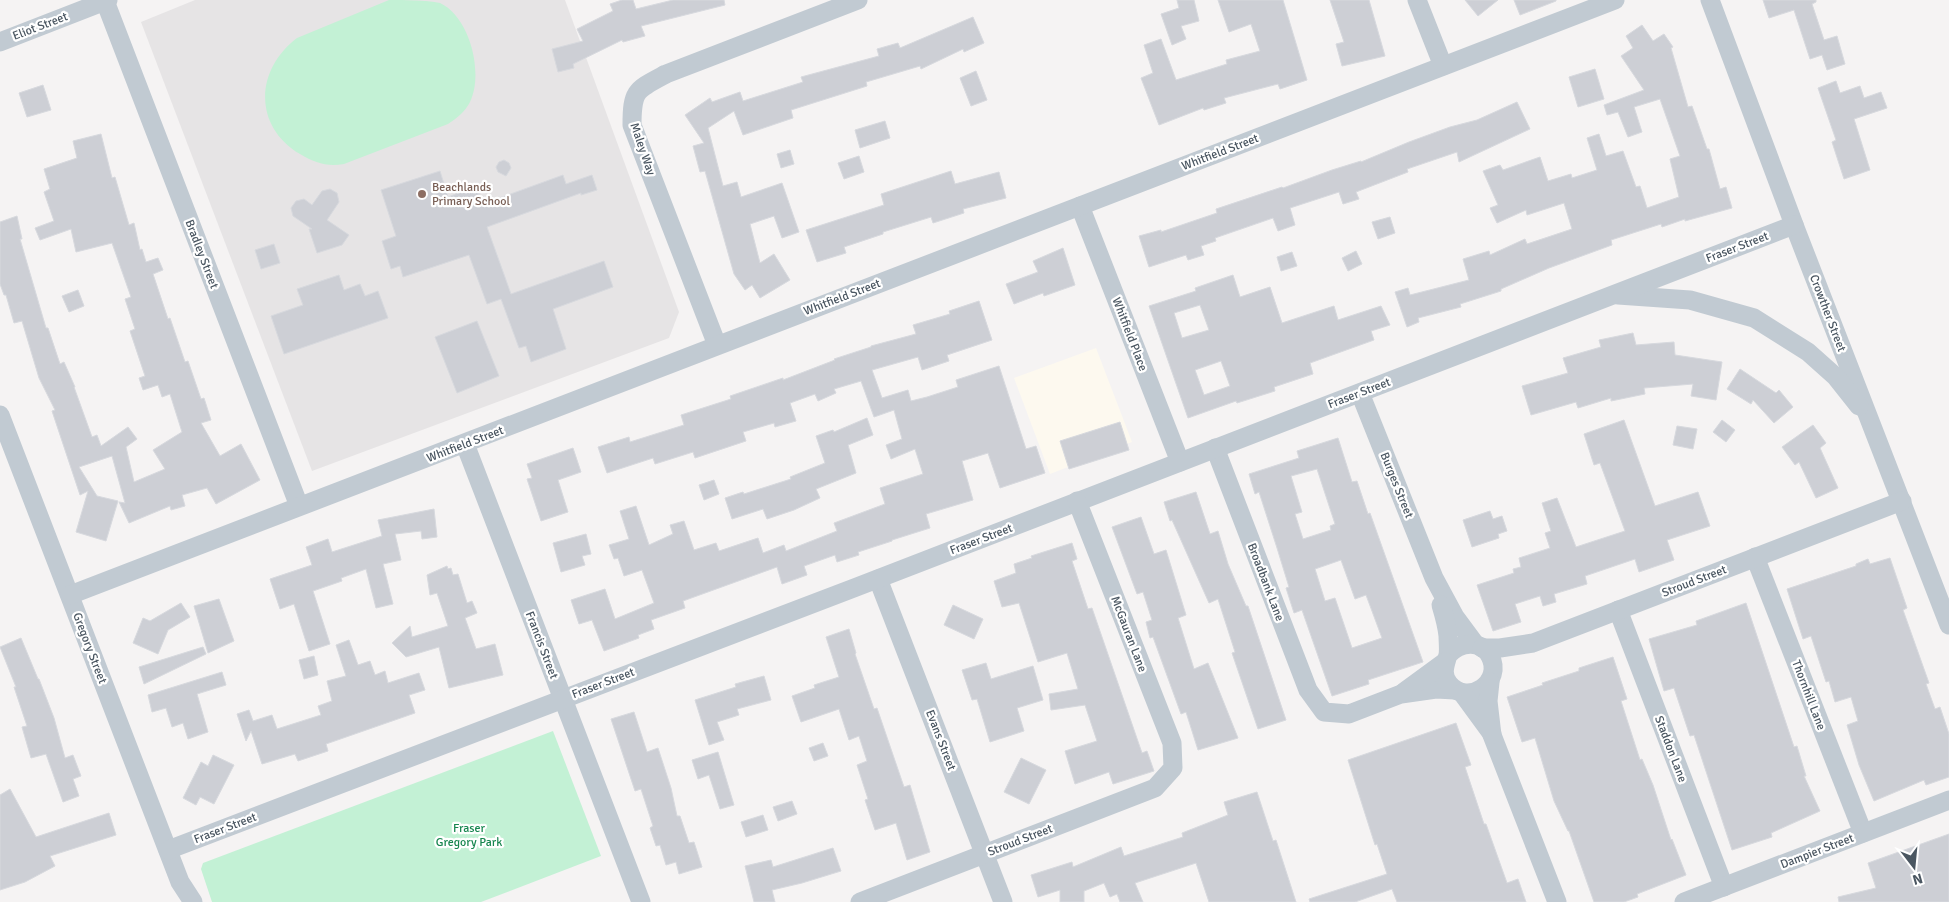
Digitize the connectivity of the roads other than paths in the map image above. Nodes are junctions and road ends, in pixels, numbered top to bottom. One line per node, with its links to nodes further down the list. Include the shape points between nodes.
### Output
1 (858, 0): 11 (street, Maley Way, via 666,74 642,87 632,102 632,125)
2 (1417, 0): 7 (street)
3 (1614, 0): 7 (street, Whitfield Street)
4 (1710, 0): 9 (street, Crowther Street)
5 (107, 1): 6 (street, Eliot Street); 20 (street, Bradley Street)
6 (0, 42)
7 (1443, 66): 8 (street, Whitfield Street)
8 (1080, 206): 11 (street, Whitfield Street); 17 (street, Whitfield Place)
9 (1794, 225): 10 (street, Fraser Street); 14 (street, Crowther Street)
10 (1613, 294): 12 (street, Fraser Street); 14 (street, via 1690,300 1754,318 1808,352 1836,377)
11 (717, 346): 15 (street, Whitfield Street)
12 (1360, 392): 16 (street, Fraser Street); 23 (street, Burges Street)
13 (0, 415): 24 (street, Gregory Street)
14 (1871, 421): 18 (street, Crowther Street)
15 (465, 444): 20 (street, Whitfield Street); 33 (street, Francis Street)
16 (1215, 448): 17 (street, Fraser Street); 32 (street, Broadbank Lane, via 1308,690 1324,712 1349,714)
17 (1180, 462): 19 (street, Fraser Street)
18 (1902, 501): 21 (street, Stroud Street); 26 (street, Crowther Street)
19 (1077, 502): 22 (street, Fraser Street); 35 (street, McGauran Lane, via 1172,743)
20 (299, 506): 24 (street, Whitfield Street)
21 (1755, 558): 25 (street, Stroud Street); 37 (street, Thornhill Lane)
22 (878, 578): 33 (street, Fraser Street); 39 (street, Evans Street)
23 (1434, 578): 28 (street, Burges Street, via 1455,617); 29 (street, Burges Street, via 1445,621)
24 (70, 595): 38 (street, Gregory Street)
25 (1618, 610): 27 (street, Stroud Street); 41 (street, Staddon Lane)
26 (1949, 625)
27 (1533, 643): 28 (street, Stroud Street, via 1500,648); 30 (street, via 1505,663)
28 (1479, 646): 29 (street, via 1461,645); 30 (street, via 1492,659)
29 (1446, 658): 31 (street, via 1445,678); 32 (street)
30 (1491, 678): 31 (street, via 1478,692); 34 (street, via 1488,701)
31 (1459, 691): 32 (street, via 1436,689); 34 (street)
32 (1401, 694)
33 (562, 699): 38 (street, Fraser Street); 44 (street, Francis Street)
34 (1492, 735): 47 (street)
35 (1173, 768): 39 (street, Stroud Street, via 1155,788)
36 (1949, 800): 37 (street, Dampier Street)
37 (1863, 833): 41 (street, Dampier Street)
38 (168, 850): 40 (street, Gregory Street)
39 (984, 854): 45 (street, Stroud Street); 46 (street, Evans Street)
40 (180, 882): 42 (street, Gregory Street); 43 (street, Gregory Street)
41 (1724, 887): 48 (street, Dampier Street)
42 (182, 902)
43 (193, 902)
44 (641, 902)
45 (860, 902)
46 (1003, 902)
47 (1557, 902)
48 (1684, 902)

